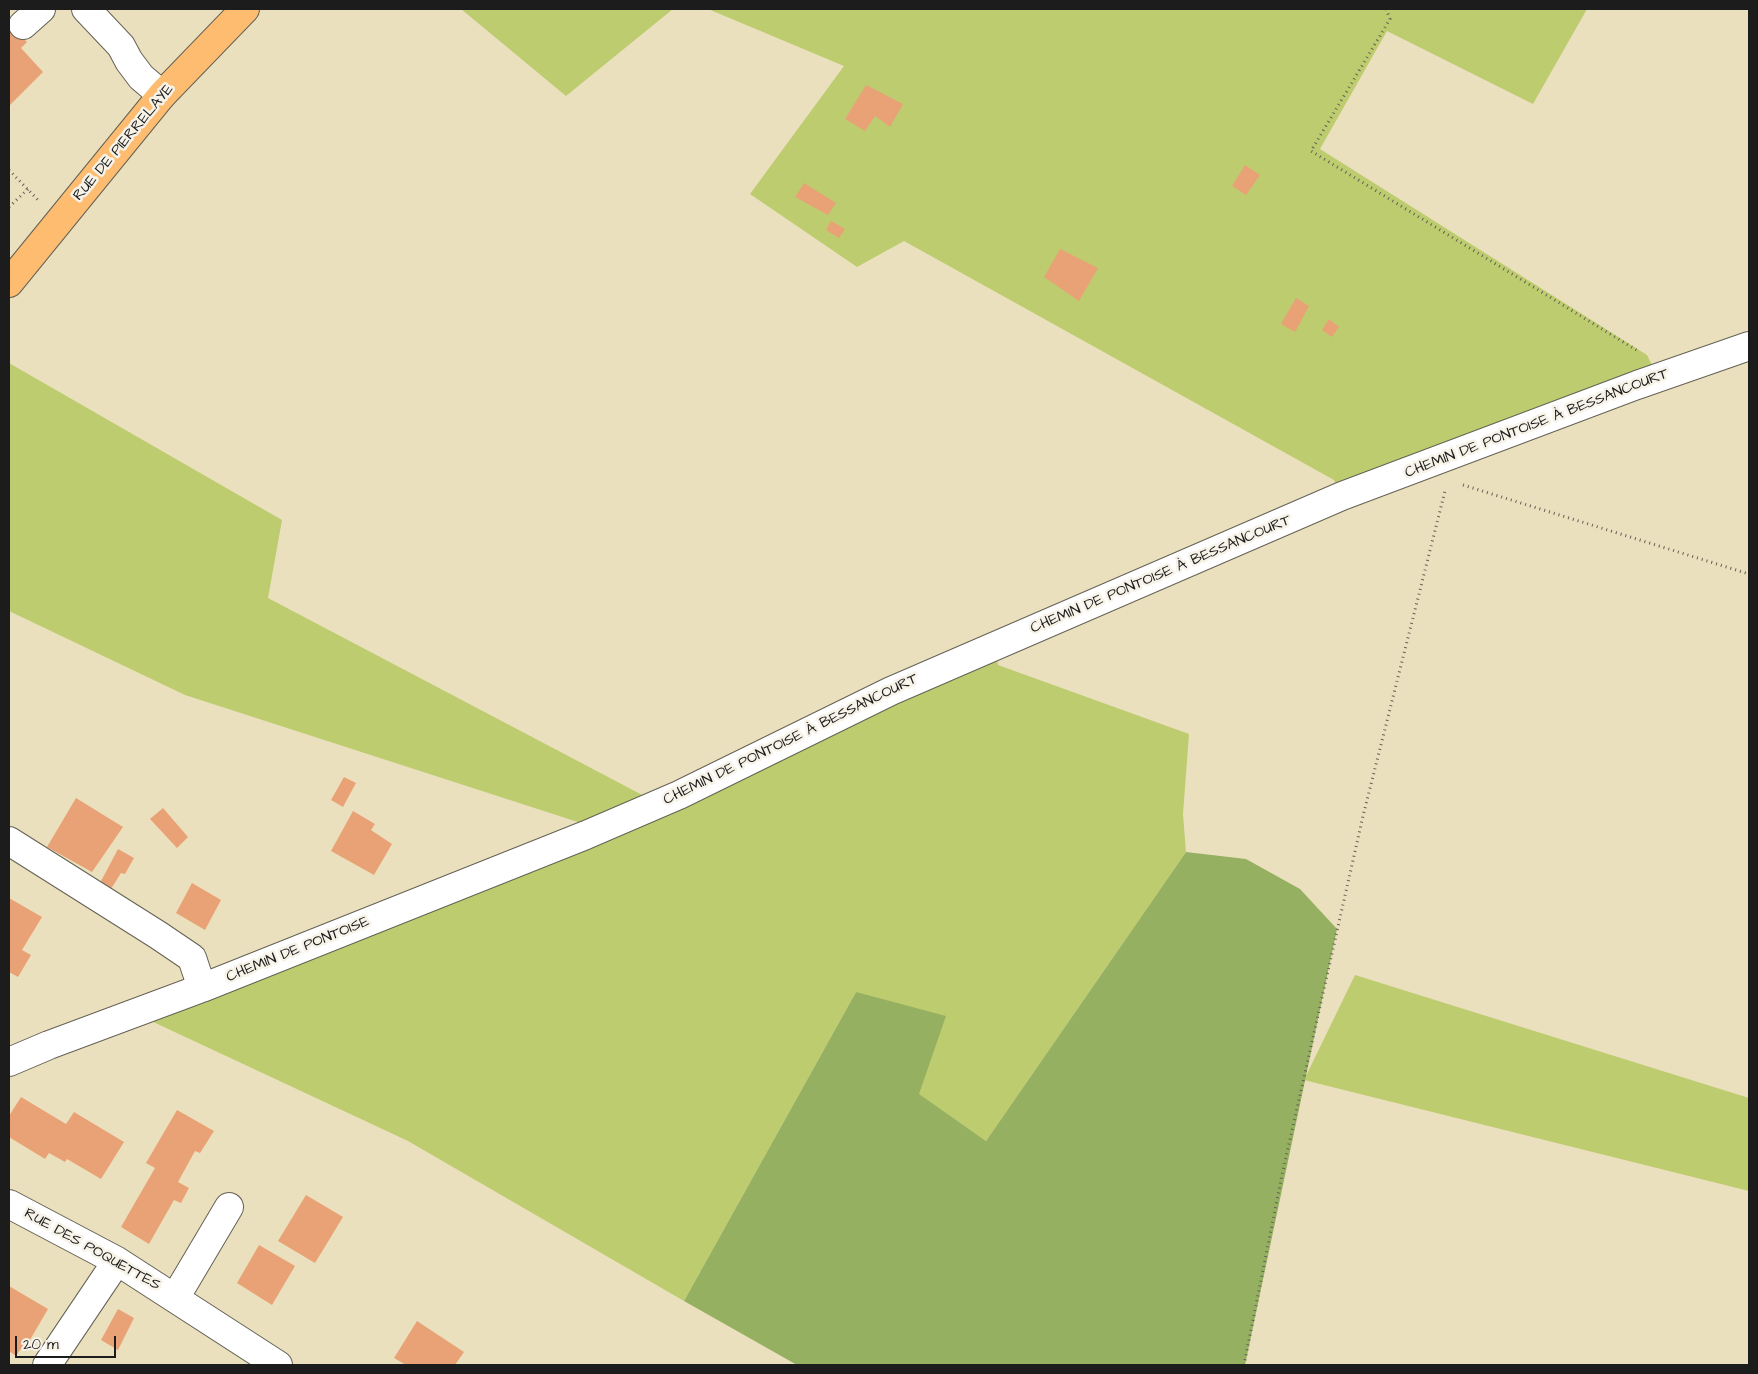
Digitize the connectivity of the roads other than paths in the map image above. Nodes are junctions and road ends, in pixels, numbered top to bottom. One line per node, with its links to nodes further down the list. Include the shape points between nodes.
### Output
1 (86, 9): 3 (street, via 121,46 141,77)
2 (245, 9): 3 (main road, RUE DE PIERRELAYE)
3 (162, 95): 4 (main road, RUE DE PIERRELAYE)
4 (9, 282)
5 (1749, 346): 6 (street, CHEMIN DE PONTOISE À BESSANCOURT, via 1342,496 891,691 678,795)
6 (586, 835): 8 (street, CHEMIN DE PONTOISE)
7 (9, 841): 8 (street, via 192,958)
8 (202, 988): 9 (street, CHEMIN DE PONTOISE)
9 (9, 1062)
10 (9, 1204): 12 (street, RUE DES POQUETTES)
11 (229, 1207): 13 (street, RUE DES POQUETTES)
12 (117, 1261): 13 (street, RUE DES POQUETTES); 14 (street)
13 (175, 1298): 15 (street, RUE DES POQUETTES)
14 (47, 1365)
15 (278, 1365)

